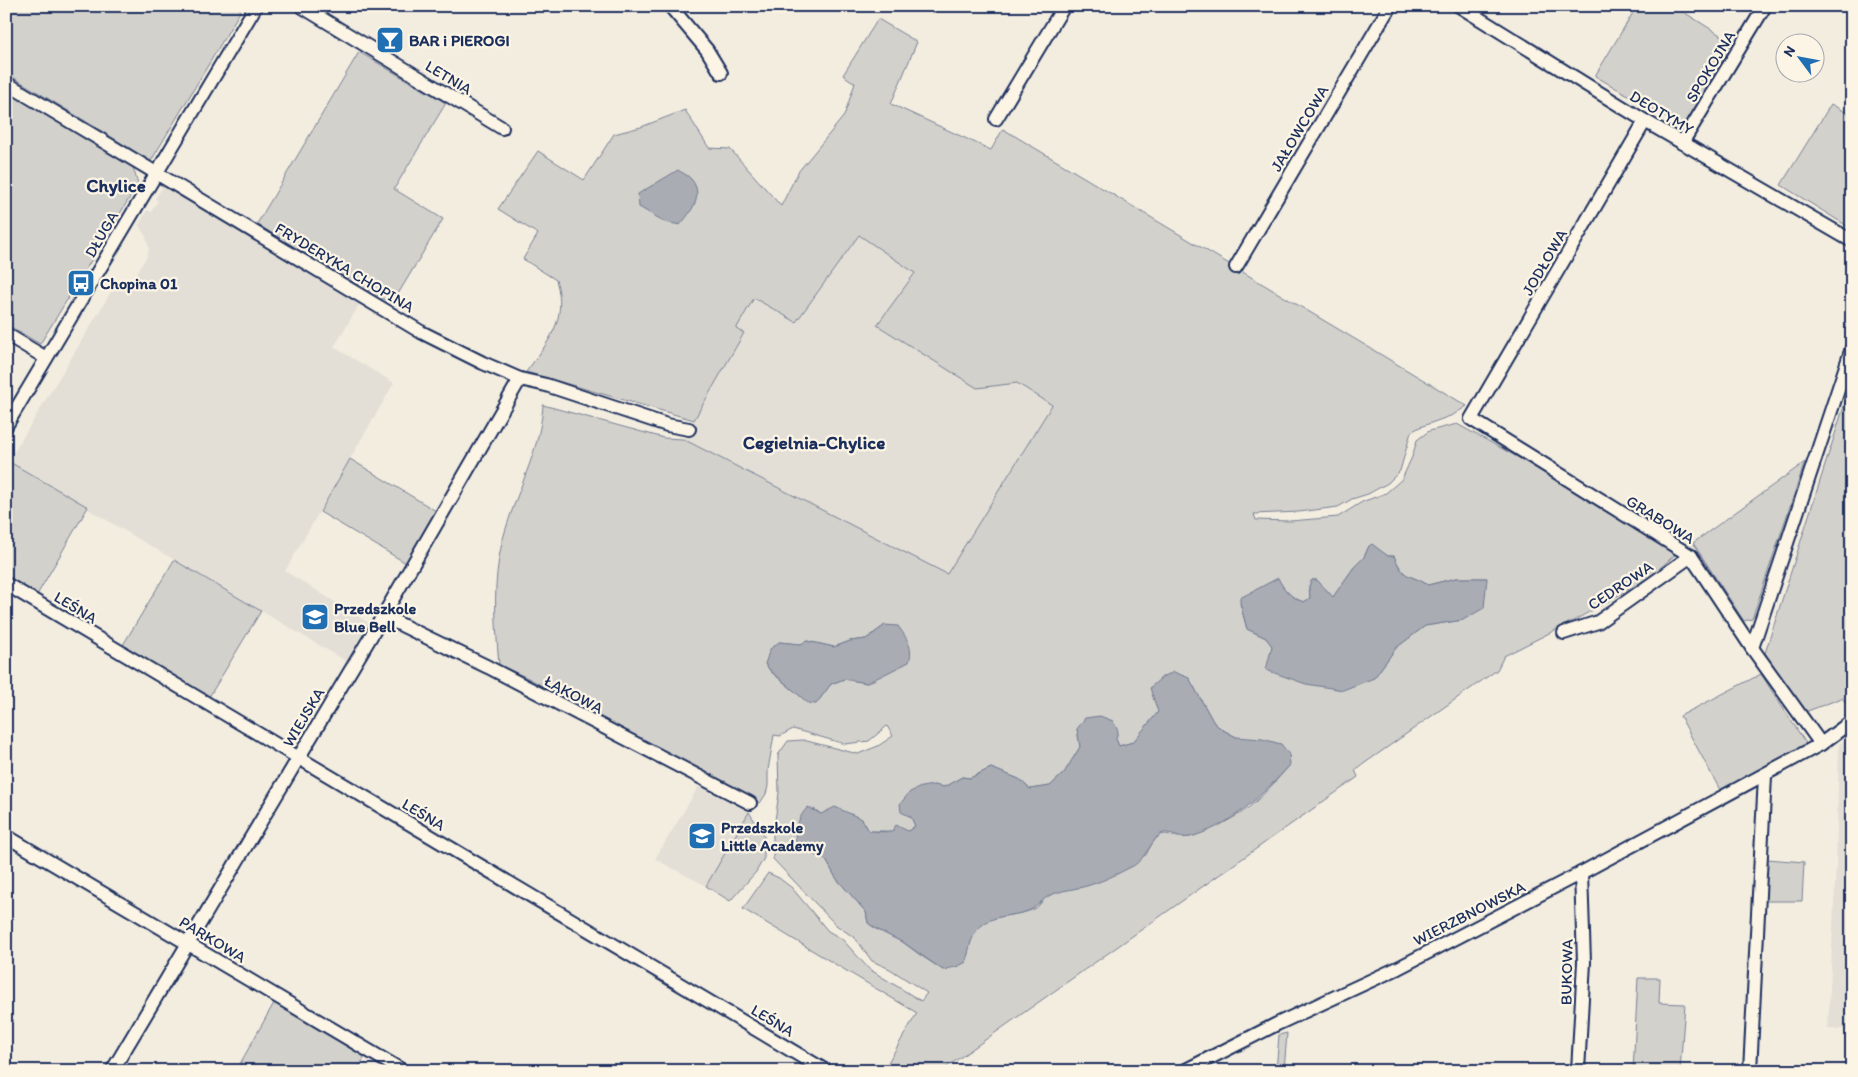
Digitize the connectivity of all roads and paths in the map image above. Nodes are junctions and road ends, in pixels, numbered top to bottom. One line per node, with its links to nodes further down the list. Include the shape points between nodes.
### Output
1 (256, 6): 14 (street, DŁUGA)
2 (301, 6): 12 (street, LETNIA)
3 (670, 6): 8 (street)
4 (1064, 6): 10 (street)
5 (1390, 6): 16 (street, JAŁOWCOWA)
6 (1459, 6): 11 (street, DEOTYMY)
7 (1765, 6): 13 (street, SPOKOJNA)
8 (721, 73)
9 (6, 83): 14 (street, FRYDERYKA CHOPINA)
10 (996, 120)
11 (1645, 121): 13 (street, DEOTYMY); 21 (street, JODŁOWA)
12 (502, 128)
13 (1682, 143): 15 (street, DEOTYMY)
14 (157, 173): 19 (street, DŁUGA); 20 (street, FRYDERYKA CHOPINA, via 421,332)
15 (1852, 242)
16 (1236, 267)
17 (6, 334): 19 (street)
18 (1852, 348): 28 (street)
19 (46, 358): 22 (street, DŁUGA)
20 (520, 379): 23 (street, FRYDERYKA CHOPINA); 26 (street, WIEJSKA)
21 (1471, 419): 24 (street, GRABOWA)
22 (6, 426)
23 (689, 429)
24 (1691, 556): 27 (street, CEDROWA, via 1598,622); 28 (street, GRABOWA)
25 (6, 584): 31 (street, LEŚNA)
26 (382, 616): 31 (street, WIEJSKA); 33 (street, ŁĄKOWA, via 488,667)
27 (1564, 633)
28 (1752, 648): 30 (street, GRABOWA)
29 (1852, 721): 30 (street, WIERZBNOWSKA)
30 (1820, 744): 32 (street, WIERZBNOWSKA)
31 (297, 758): 36 (street, WIEJSKA); 39 (street, LEŚNA)
32 (1765, 776): 35 (street, WIERZBNOWSKA); 42 (street)
33 (750, 804)
34 (6, 836): 36 (street, PARKOWA)
35 (1581, 873): 40 (street, WIERZBNOWSKA, via 1398,968); 41 (street, BUKOWA, via 1584,962)
36 (188, 943): 37 (street, WIEJSKA); 38 (street, PARKOWA)
37 (112, 1071)
38 (403, 1071)
39 (826, 1071)
40 (1184, 1071)
41 (1578, 1071)
42 (1750, 1071)

